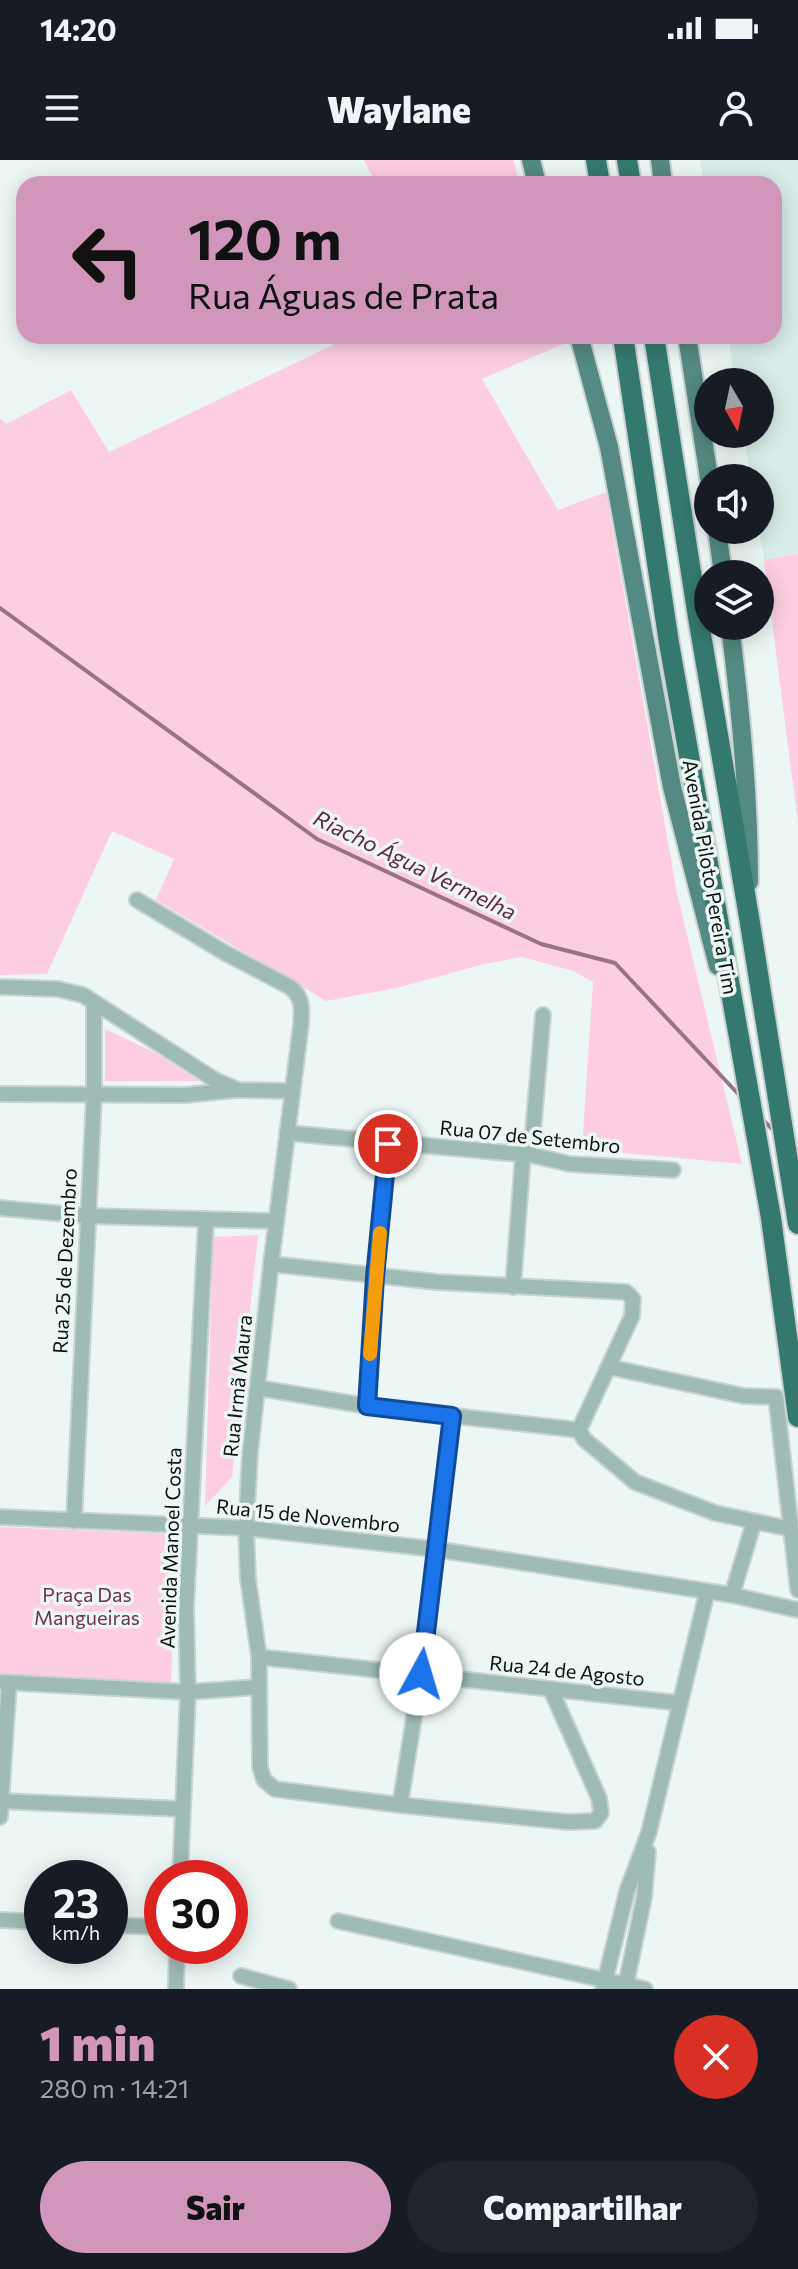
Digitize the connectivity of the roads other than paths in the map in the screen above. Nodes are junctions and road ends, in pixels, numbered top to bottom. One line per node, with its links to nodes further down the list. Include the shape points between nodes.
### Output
1 (581, 344): 12 (main road, via 609,447 672,787)
2 (624, 344): 12 (highway, Avenida Piloto Pereira Tim, via 669,643)
3 (655, 344): 8 (highway, Avenida Piloto Pereira Tim)
4 (688, 344): 5 (main road)
5 (707, 464)
6 (732, 640): 8 (main road, via 749,816)
7 (137, 900): 14 (street, Rua Irmã Maura, via 296,992 301,1024)
8 (749, 917): 25 (highway, Avenida Piloto Pereira Tim)
9 (0, 987): 10 (street, via 58,989)
10 (94, 1003): 13 (street); 16 (street, Rua 25 de Dezembro)
11 (543, 1015): 19 (street)
12 (737, 1029): 33 (highway, Avenida Piloto Pereira Tim, via 771,1218)
13 (238, 1090): 14 (street); 16 (street)
14 (291, 1091): 17 (street, Rua Irmã Maura)
15 (0, 1094): 16 (street)
16 (94, 1095): 22 (street, Rua 25 de Dezembro)
17 (287, 1133): 18 (street, Rua 07 de Setembro); 24 (street, Rua Irmã Maura)
18 (388, 1144): 19 (street, Rua 07 de Setembro); 27 (street)
19 (527, 1155): 20 (street, Rua 07 de Setembro, via 570,1164); 28 (street)
20 (673, 1170)
21 (0, 1208): 22 (street)
22 (88, 1216): 23 (street); 36 (street, Rua 25 de Dezembro)
23 (206, 1219): 24 (street); 38 (street, Avenida Manoel Costa)
24 (276, 1221): 26 (street, Rua Irmã Maura)
25 (798, 1224)
26 (271, 1264): 27 (street); 30 (street, Rua Irmã Maura)
27 (375, 1277): 28 (street); 31 (street)
28 (513, 1287): 29 (street, via 630,1295 632,1316)
29 (609, 1367): 34 (street); 40 (street, via 744,1396 776,1397)
30 (259, 1388): 31 (street); 39 (street, Rua Irmã Maura)
31 (367, 1406): 32 (street)
32 (452, 1416): 34 (street); 41 (street)
33 (798, 1417)
34 (579, 1430): 37 (street, via 635,1482)
35 (0, 1517): 36 (street, Rua 15 de Novembro)
36 (74, 1521): 38 (street, Rua 15 de Novembro)
37 (754, 1522): 40 (street); 44 (street)
38 (191, 1525): 39 (street, Rua 15 de Novembro); 51 (street, Avenida Manoel Costa)
39 (246, 1528): 41 (street, Rua 15 de Novembro); 46 (street, Rua Irmã Maura)
40 (791, 1529): 42 (street)
41 (434, 1549): 43 (street, Rua 15 de Novembro); 47 (street)
42 (798, 1590)
43 (707, 1592): 44 (street, Rua 15 de Novembro); 52 (street)
44 (732, 1595): 45 (street, Rua 15 de Novembro)
45 (798, 1610)
46 (259, 1657): 47 (street, Rua 24 de Agosto); 49 (street, Rua Irmã Maura)
47 (421, 1674): 50 (street, Rua 24 de Agosto); 54 (street)
48 (4, 1682): 51 (street); 53 (street)
49 (259, 1687): 51 (street); 54 (street, Rua Irmã Maura, via 261,1775 268,1786)
50 (551, 1690): 52 (street, Rua 24 de Agosto); 54 (street, via 599,1798 601,1813 595,1821)
51 (188, 1692): 55 (street, Avenida Manoel Costa)
52 (679, 1703): 57 (street)
53 (0, 1801): 55 (street); 56 (street)
54 (400, 1805)
55 (182, 1809): 58 (street, Avenida Manoel Costa)
56 (0, 1817)
57 (649, 1832): 64 (street, via 627,1891); 65 (street, via 644,1898)
58 (181, 1860)
59 (0, 1920): 60 (street)
60 (24, 1921)
61 (338, 1921): 64 (street)
62 (177, 1964): 66 (street)
63 (241, 1976): 67 (street)
64 (604, 1984): 65 (street)
65 (626, 1987): 68 (street)
66 (176, 1989)
67 (289, 1989)
68 (645, 1989)

